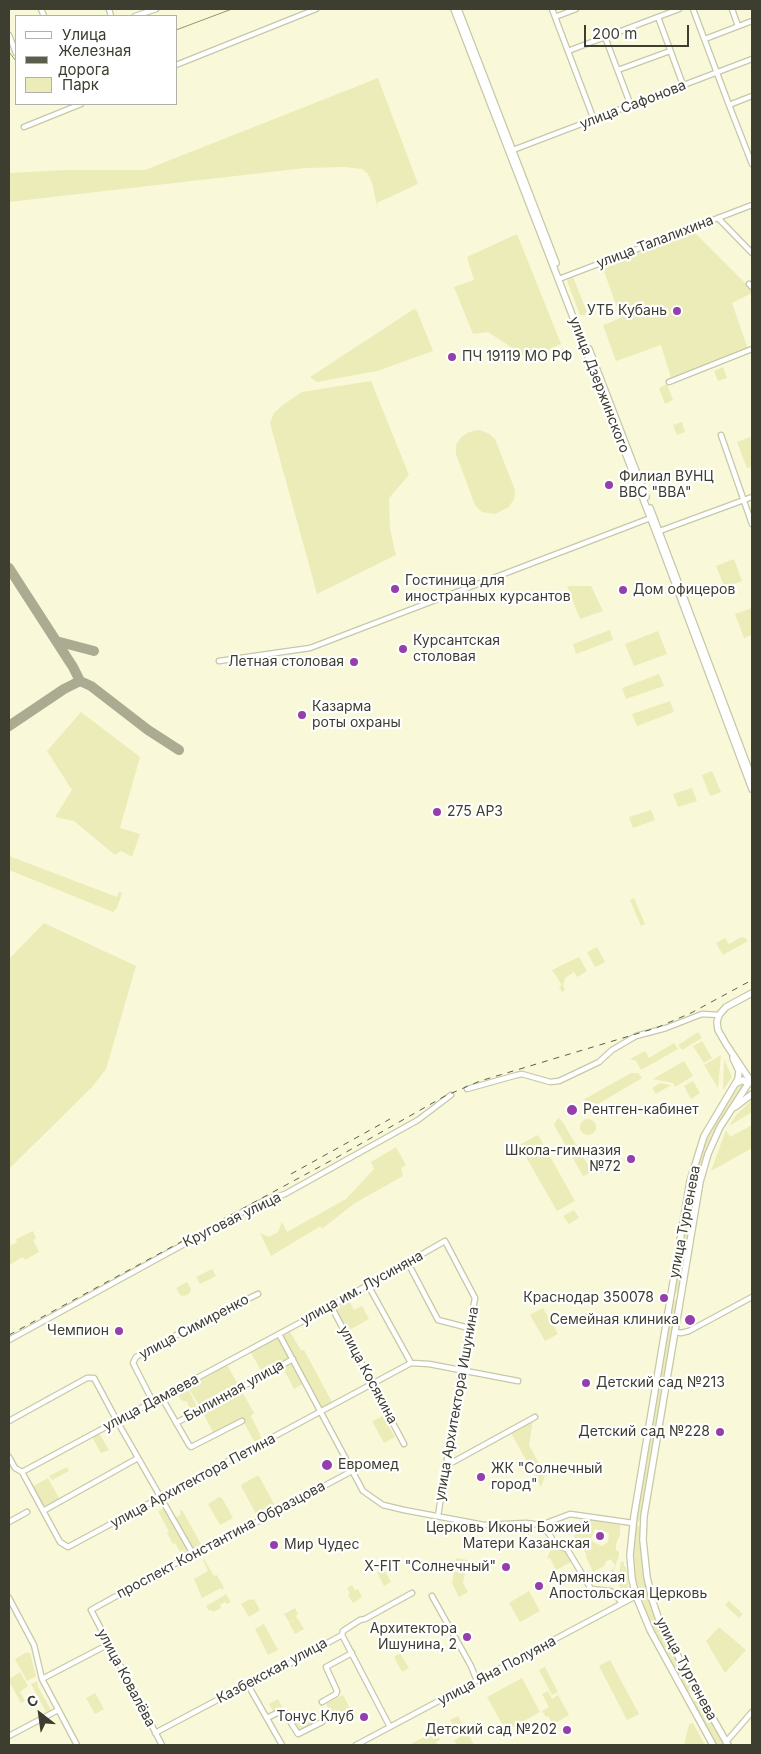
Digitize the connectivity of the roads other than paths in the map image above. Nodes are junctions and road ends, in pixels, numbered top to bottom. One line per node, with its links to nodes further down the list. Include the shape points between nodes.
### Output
1 (156, 9): 10 (street)
2 (316, 9): 22 (street)
3 (454, 9): 37 (main road, улица Дзержинского)
4 (458, 9): 32 (main road, улица Дзержинского)
5 (552, 9): 11 (street)
6 (576, 9): 11 (street)
7 (679, 9): 12 (street)
8 (693, 9): 17 (street)
9 (732, 9): 14 (street)
10 (147, 10)
11 (555, 16): 20 (street)
12 (658, 17): 16 (street); 19 (street)
13 (752, 21): 14 (street)
14 (738, 26): 17 (street)
15 (9, 34): 18 (street)
16 (605, 37): 20 (street); 23 (street)
17 (704, 39): 24 (street)
18 (15, 50)
19 (670, 51): 23 (street); 25 (street)
20 (568, 52): 30 (street)
21 (752, 59): 24 (street, улица Сафонова)
22 (178, 64)
23 (618, 70): 29 (street)
24 (717, 73): 25 (street, улица Сафонова); 28 (street)
25 (684, 86): 29 (street, улица Сафонова)
26 (752, 96): 28 (street)
27 (79, 105): 31 (street)
28 (728, 105): 33 (street)
29 (631, 106): 30 (street, улица Сафонова)
30 (594, 120): 32 (street, улица Сафонова)
31 (24, 127)
32 (513, 150): 37 (main road, улица Дзержинского)
33 (752, 164)
34 (752, 205): 35 (street, улица Талалихина)
35 (718, 218): 36 (street); 37 (street, улица Талалихина)
36 (752, 253)
37 (560, 279): 43 (main road, улица Дзержинского, via 613,425)
38 (752, 349): 39 (street)
39 (668, 382)
40 (721, 435): 42 (street)
41 (752, 497): 42 (street)
42 (743, 500): 44 (street); 45 (street)
43 (652, 517): 45 (main road, улица Дзержинского); 46 (street, via 318,646)
44 (752, 524)
45 (658, 532): 47 (main road, улица Дзержинского); 48 (main road, улица Дзержинского)
46 (219, 661)
47 (752, 778)
48 (752, 789)
49 (752, 992): 50 (main road)
50 (719, 1014): 51 (main road, via 718,1030); 54 (street, via 702,1014 636,1036 599,1062 559,1081 550,1082 522,1074)
51 (733, 1058): 52 (main road); 53 (main road, via 739,1073)
52 (752, 1083)
53 (736, 1084): 57 (main road, улица Тургенева, via 743,1080 748,1084); 62 (main road, улица Тургенева, via 713,1118 700,1146 688,1193)
54 (467, 1089)
55 (752, 1094): 57 (main road, улица Тургенева)
56 (452, 1095): 71 (street, Круговая улица, via 418,1120 285,1194 265,1200)
57 (728, 1113): 61 (main road, улица Тургенева, via 712,1145 702,1176)
58 (445, 1241): 59 (street, улица им. Лусиняна); 68 (street, улица Архитектора Ишунина, via 475,1298)
59 (408, 1263): 60 (street, улица им. Лусиняна); 68 (street, via 438,1320)
60 (368, 1285): 66 (street, улица им. Лусиняна); 73 (street)
61 (683, 1288): 62 (main road, via 678,1294); 67 (main road, улица Тургенева)
62 (672, 1290): 65 (main road, улица Тургенева)
63 (258, 1294): 78 (street, улица Симиренко, via 136,1357 133,1363)
64 (752, 1297): 69 (street, via 689,1331)
65 (670, 1301): 67 (main road, via 676,1298); 95 (main road, улица Тургенева)
66 (331, 1306): 70 (street, улица им. Лусиняна); 76 (street, улица Косякина)
67 (680, 1306): 69 (main road, улица Тургенева)
68 (469, 1328): 74 (street, улица Архитектора Ишунина)
69 (676, 1332): 96 (main road, улица Тургенева)
70 (279, 1334): 72 (street); 77 (street, улица Дамаева)
71 (9, 1340)
72 (293, 1359): 79 (street); 84 (street, Былинная улица)
73 (411, 1363): 74 (street); 76 (street, улица Архитектора Петина)
74 (461, 1371): 75 (street); 88 (street, улица Архитектора Ишунина)
75 (518, 1381)
76 (373, 1384): 79 (street, улица Архитектора Петина); 85 (street, улица Косякина)
77 (162, 1398): 78 (street, улица Дамаева); 84 (street)
78 (153, 1402): 82 (street, улица Дамаева)
79 (321, 1412): 89 (street); 91 (street, улица Архитектора Петина)
80 (534, 1417): 88 (street, via 453,1462)
81 (9, 1421): 82 (street, via 92,1377)
82 (117, 1421): 87 (street); 90 (street, улица Дамаева)
83 (242, 1421): 84 (street, via 191,1447)
84 (176, 1423)
85 (404, 1444)
86 (9, 1457): 90 (street, via 15,1468)
87 (138, 1458): 91 (street); 93 (street)
88 (446, 1462): 94 (street, улица Архитектора Ишунина)
89 (352, 1470): 94 (street, via 363,1491 387,1506); 101 (street, проспект Константина Образцова)
90 (22, 1472): 93 (street)
91 (162, 1498): 93 (street, улица Архитектора Петина, via 68,1547 60,1542); 101 (street)
92 (27, 1512): 97 (street)
93 (43, 1512)
94 (438, 1516): 99 (street, via 484,1525)
95 (634, 1516): 96 (main road, via 638,1523); 98 (main road, улица Тургенева)
96 (644, 1516): 100 (main road, улица Тургенева)
97 (9, 1522)
98 (635, 1524): 99 (street, via 570,1514); 100 (main road, via 641,1525); 104 (main road, улица Тургенева, via 631,1567)
99 (541, 1525): 106 (street, via 555,1545 567,1549 591,1589 610,1591)
100 (643, 1532): 115 (main road, улица Тургенева, via 644,1565 652,1599 661,1626)
101 (193, 1554): 107 (street, проспект Константина Образцова)
102 (412, 1593): 108 (street, Казбекская улица, via 360,1620)
103 (432, 1596): 111 (street)
104 (636, 1596): 106 (street, улица Яна Полуяна); 117 (main road, улица Тургенева, via 652,1635)
105 (9, 1598): 113 (street, via 34,1645)
106 (622, 1603): 114 (street, улица Яна Полуяна)
107 (91, 1610): 109 (street, улица Ковалёва)
108 (342, 1635): 110 (street); 116 (street, Казбекская улица)
109 (109, 1644): 113 (street); 126 (street, улица Ковалёва)
110 (352, 1653): 119 (street, via 326,1667 338,1691); 125 (street)
111 (474, 1675): 112 (street); 114 (street)
112 (468, 1678)
113 (42, 1679): 121 (street)
114 (477, 1681): 125 (street, улица Яна Полуяна)
115 (692, 1683): 117 (main road, via 694,1690 691,1693); 118 (main road, улица Тургенева)
116 (248, 1684): 123 (street); 126 (street, Казбекская улица)
117 (681, 1689): 120 (main road, улица Тургенева)
118 (702, 1700): 120 (main road, via 695,1698); 128 (main road, улица Тургенева)
119 (322, 1702)
120 (691, 1706): 133 (main road, улица Тургенева)
121 (58, 1710): 127 (street); 129 (street)
122 (752, 1712): 128 (street)
123 (267, 1718): 124 (street, via 283,1712 299,1734); 131 (street)
124 (322, 1722)
125 (390, 1727): 132 (street, улица Яна Полуяна)
126 (155, 1733): 130 (street, улица Ковалёва)
127 (9, 1736)
128 (727, 1743)
129 (77, 1745)
130 (162, 1745)
131 (282, 1745)
132 (356, 1745)
133 (713, 1745)

